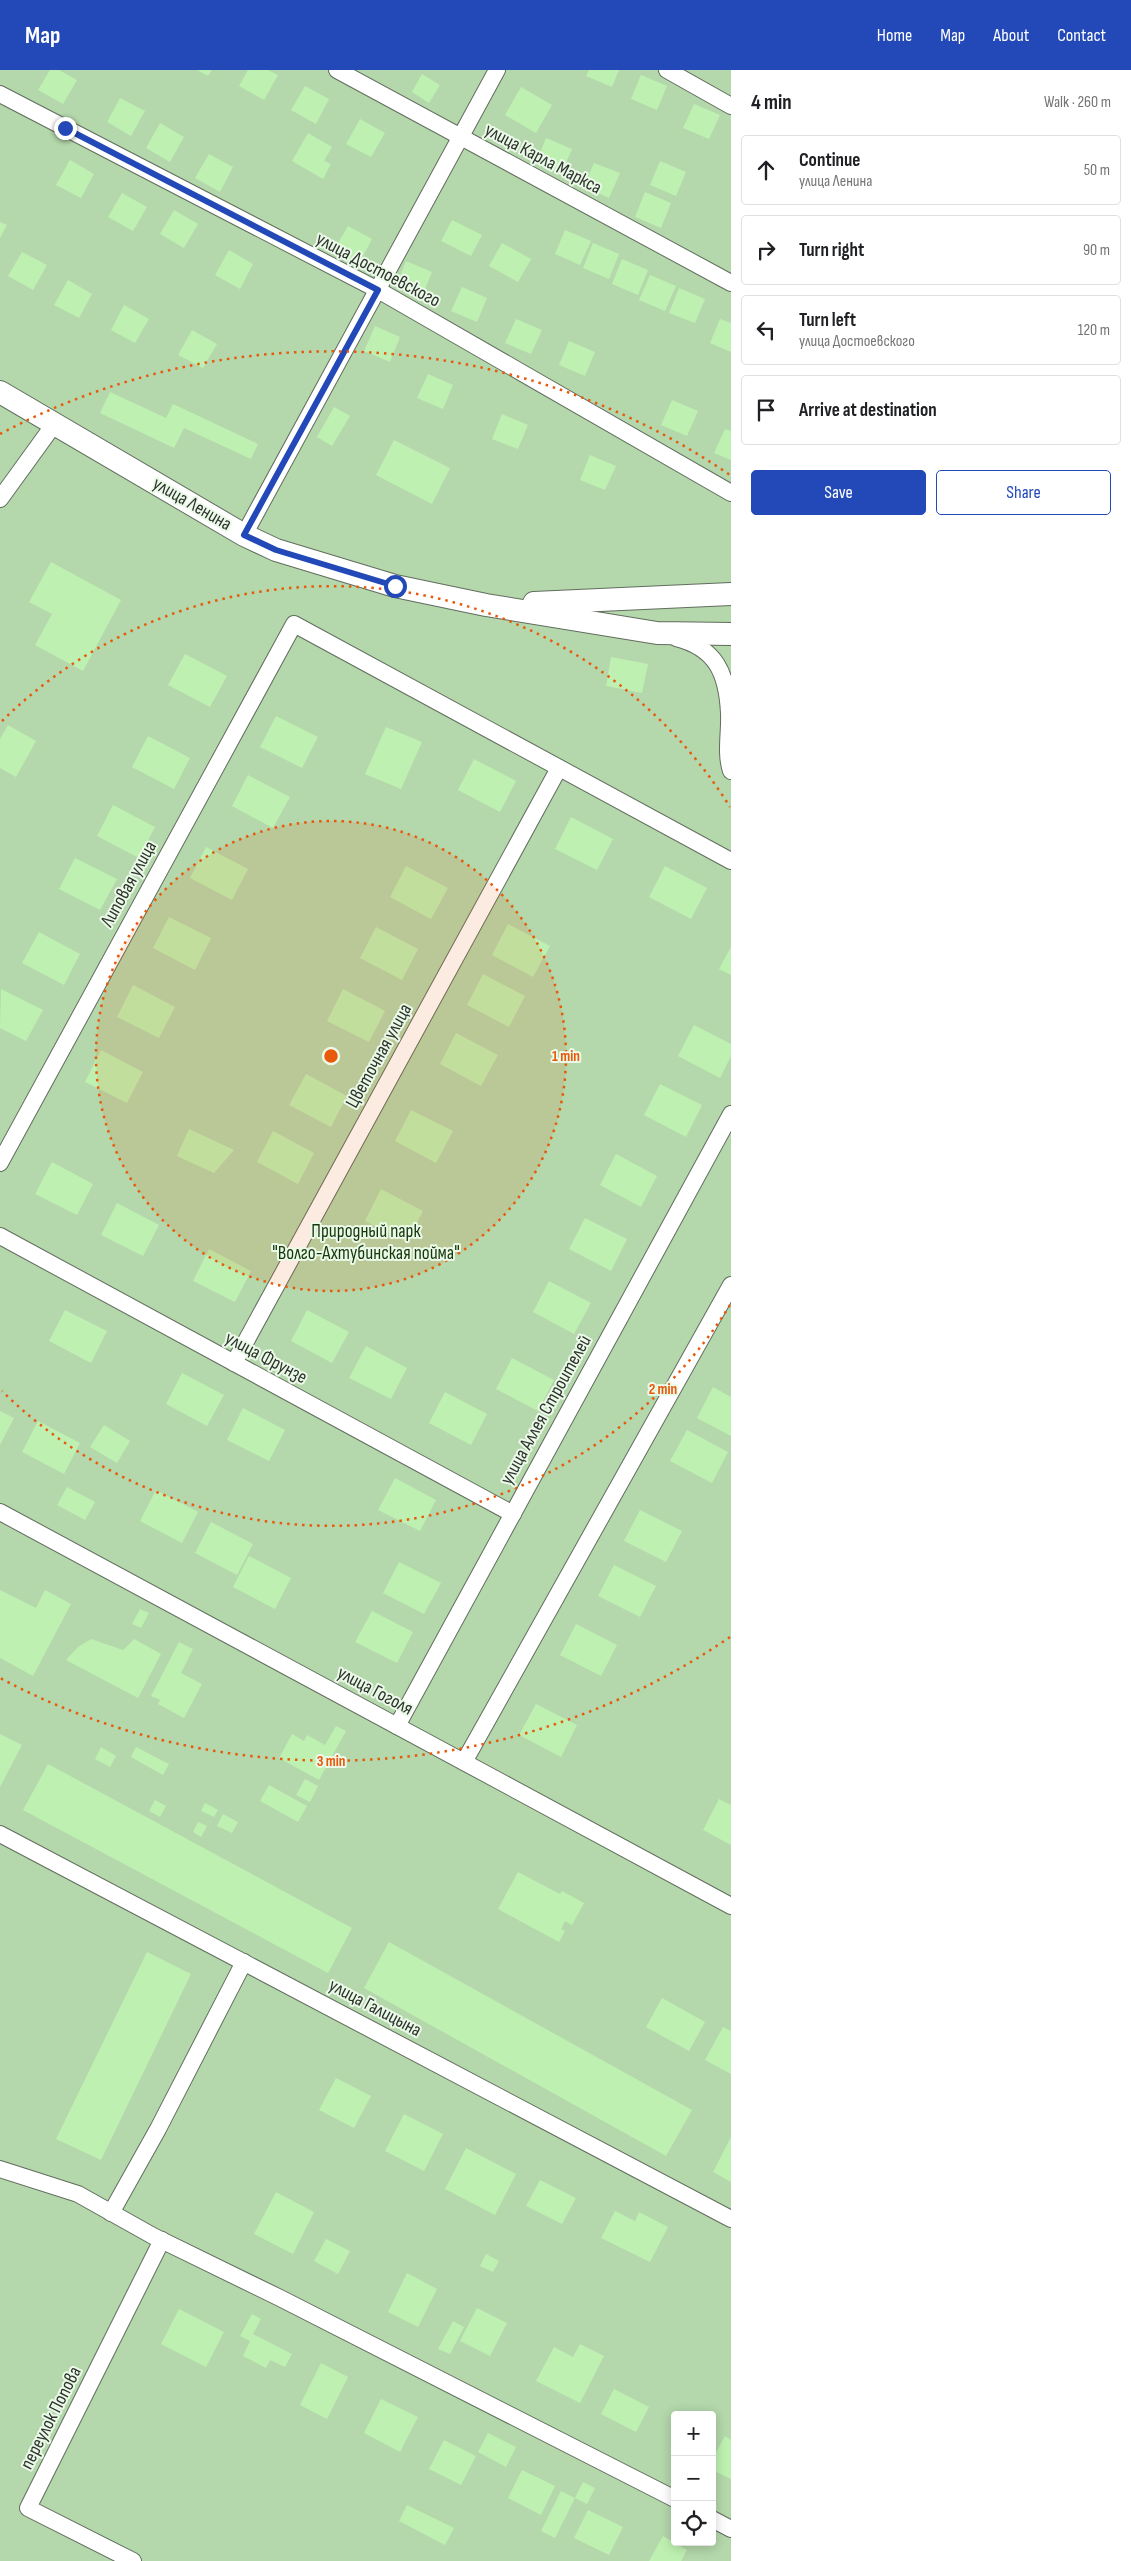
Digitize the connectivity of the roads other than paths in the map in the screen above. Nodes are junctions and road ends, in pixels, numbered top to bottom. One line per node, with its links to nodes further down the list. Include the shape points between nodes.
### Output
1 (337, 70): 6 (street, улица Карла Маркса)
2 (497, 70): 6 (street)
3 (668, 70): 5 (street)
4 (0, 94): 8 (street, улица Достоевского)
5 (731, 106)
6 (461, 137): 7 (street, улица Карла Маркса); 8 (street)
7 (731, 283)
8 (378, 290): 11 (street, улица Достоевского); 13 (street)
9 (0, 392): 10 (street, улица Ленина)
10 (55, 423): 12 (street); 13 (street, улица Ленина)
11 (731, 492)
12 (0, 498)
13 (244, 535): 15 (street, улица Ленина, via 276,550 395,586)
14 (731, 594): 15 (street)
15 (486, 605): 16 (street)
16 (657, 633): 17 (street); 19 (street, via 694,642 716,660 725,683)
17 (731, 634)
18 (559, 768): 20 (street); 22 (street, Липовая улица, via 294,624); 25 (street, Цветочная улица)
19 (731, 772)
20 (731, 862)
21 (731, 1114): 27 (street, улица Аллея Строителей)
22 (0, 1163)
23 (0, 1236): 25 (street, улица Фрунзе)
24 (731, 1285): 29 (street)
25 (234, 1363): 27 (street, улица Фрунзе)
26 (0, 1512): 28 (street, улица Гоголя)
27 (513, 1514): 28 (street, улица Аллея Строителей)
28 (397, 1726): 29 (street, улица Гоголя)
29 (464, 1762): 31 (street, улица Гоголя)
30 (0, 1834): 32 (street, улица Галицына)
31 (731, 1906)
32 (244, 1962): 34 (street, via 158,2130); 35 (street, улица Галицына)
33 (0, 2169): 34 (street, via 78,2194)
34 (111, 2213): 36 (street)
35 (731, 2218)
36 (162, 2240): 37 (street); 40 (street, переулок Попова, via 28,2508)
37 (671, 2497)
38 (716, 2521): 39 (street)
39 (731, 2528)
40 (133, 2561)

